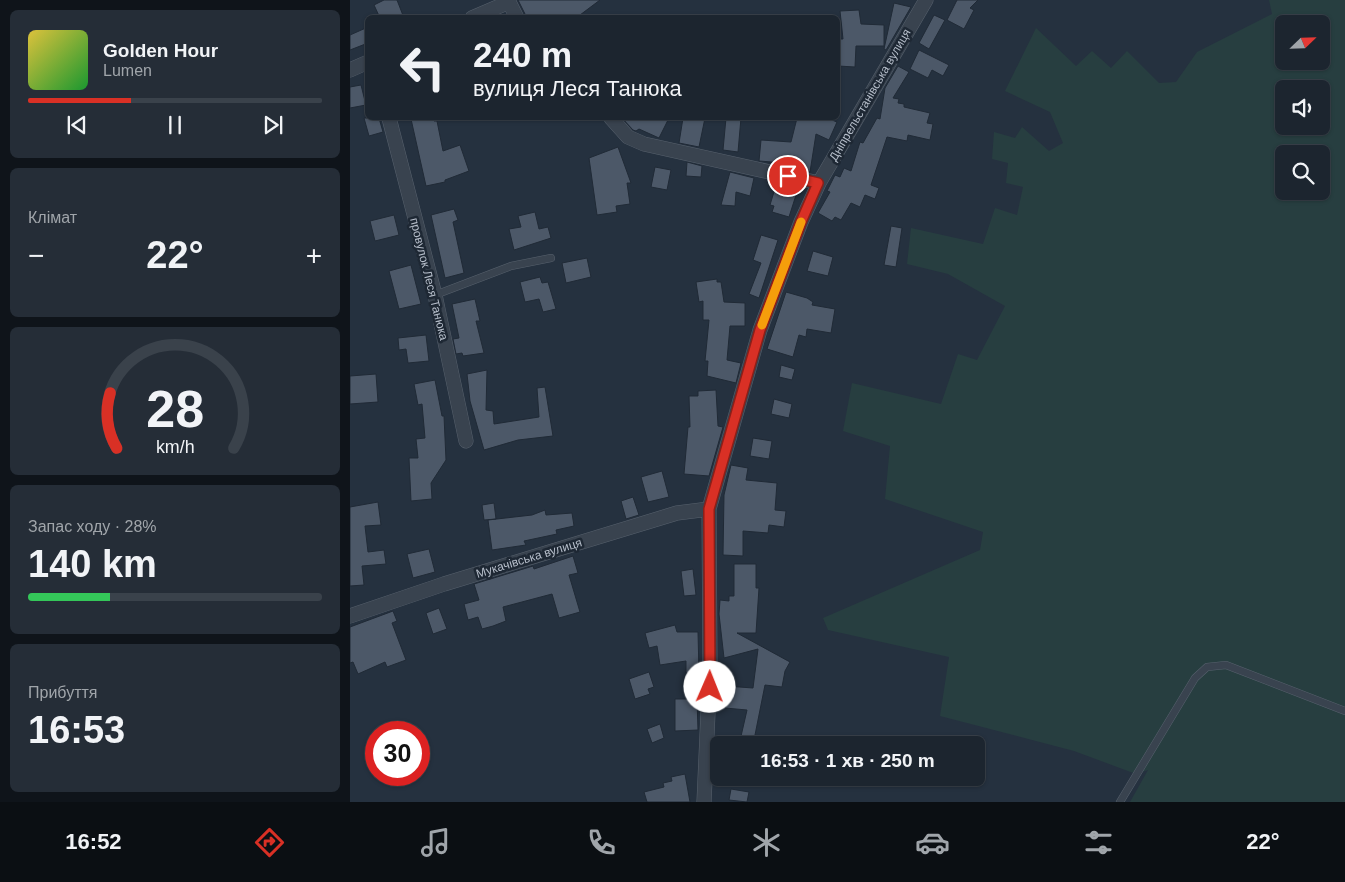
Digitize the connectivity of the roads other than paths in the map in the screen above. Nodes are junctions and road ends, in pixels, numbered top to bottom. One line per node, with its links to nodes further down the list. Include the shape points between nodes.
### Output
1 (926, 0): 9 (street, Дніпрельстанівська вулиця)
2 (508, 1): 3 (street); 4 (street)
3 (478, 15)
4 (515, 15)
5 (365, 63): 6 (street)
6 (350, 70)
7 (390, 120): 11 (street, провулок Леся Танюка)
8 (613, 120): 9 (street, via 628,137 644,144)
9 (818, 183): 13 (street, Дніпрельстанівська вулиця, via 760,330)
10 (551, 258): 11 (lane, via 511,266)
11 (435, 294): 12 (street, провулок Леся Танюка)
12 (466, 441)
13 (709, 509): 14 (street, Мукачівська вулиця, via 677,513); 16 (street, Дніпрельстанівська вулиця, via 710,668)
14 (350, 616)
15 (1345, 710): 17 (lane, via 1226,665 1206,667 1195,678)
16 (704, 802)
17 (1120, 802)

